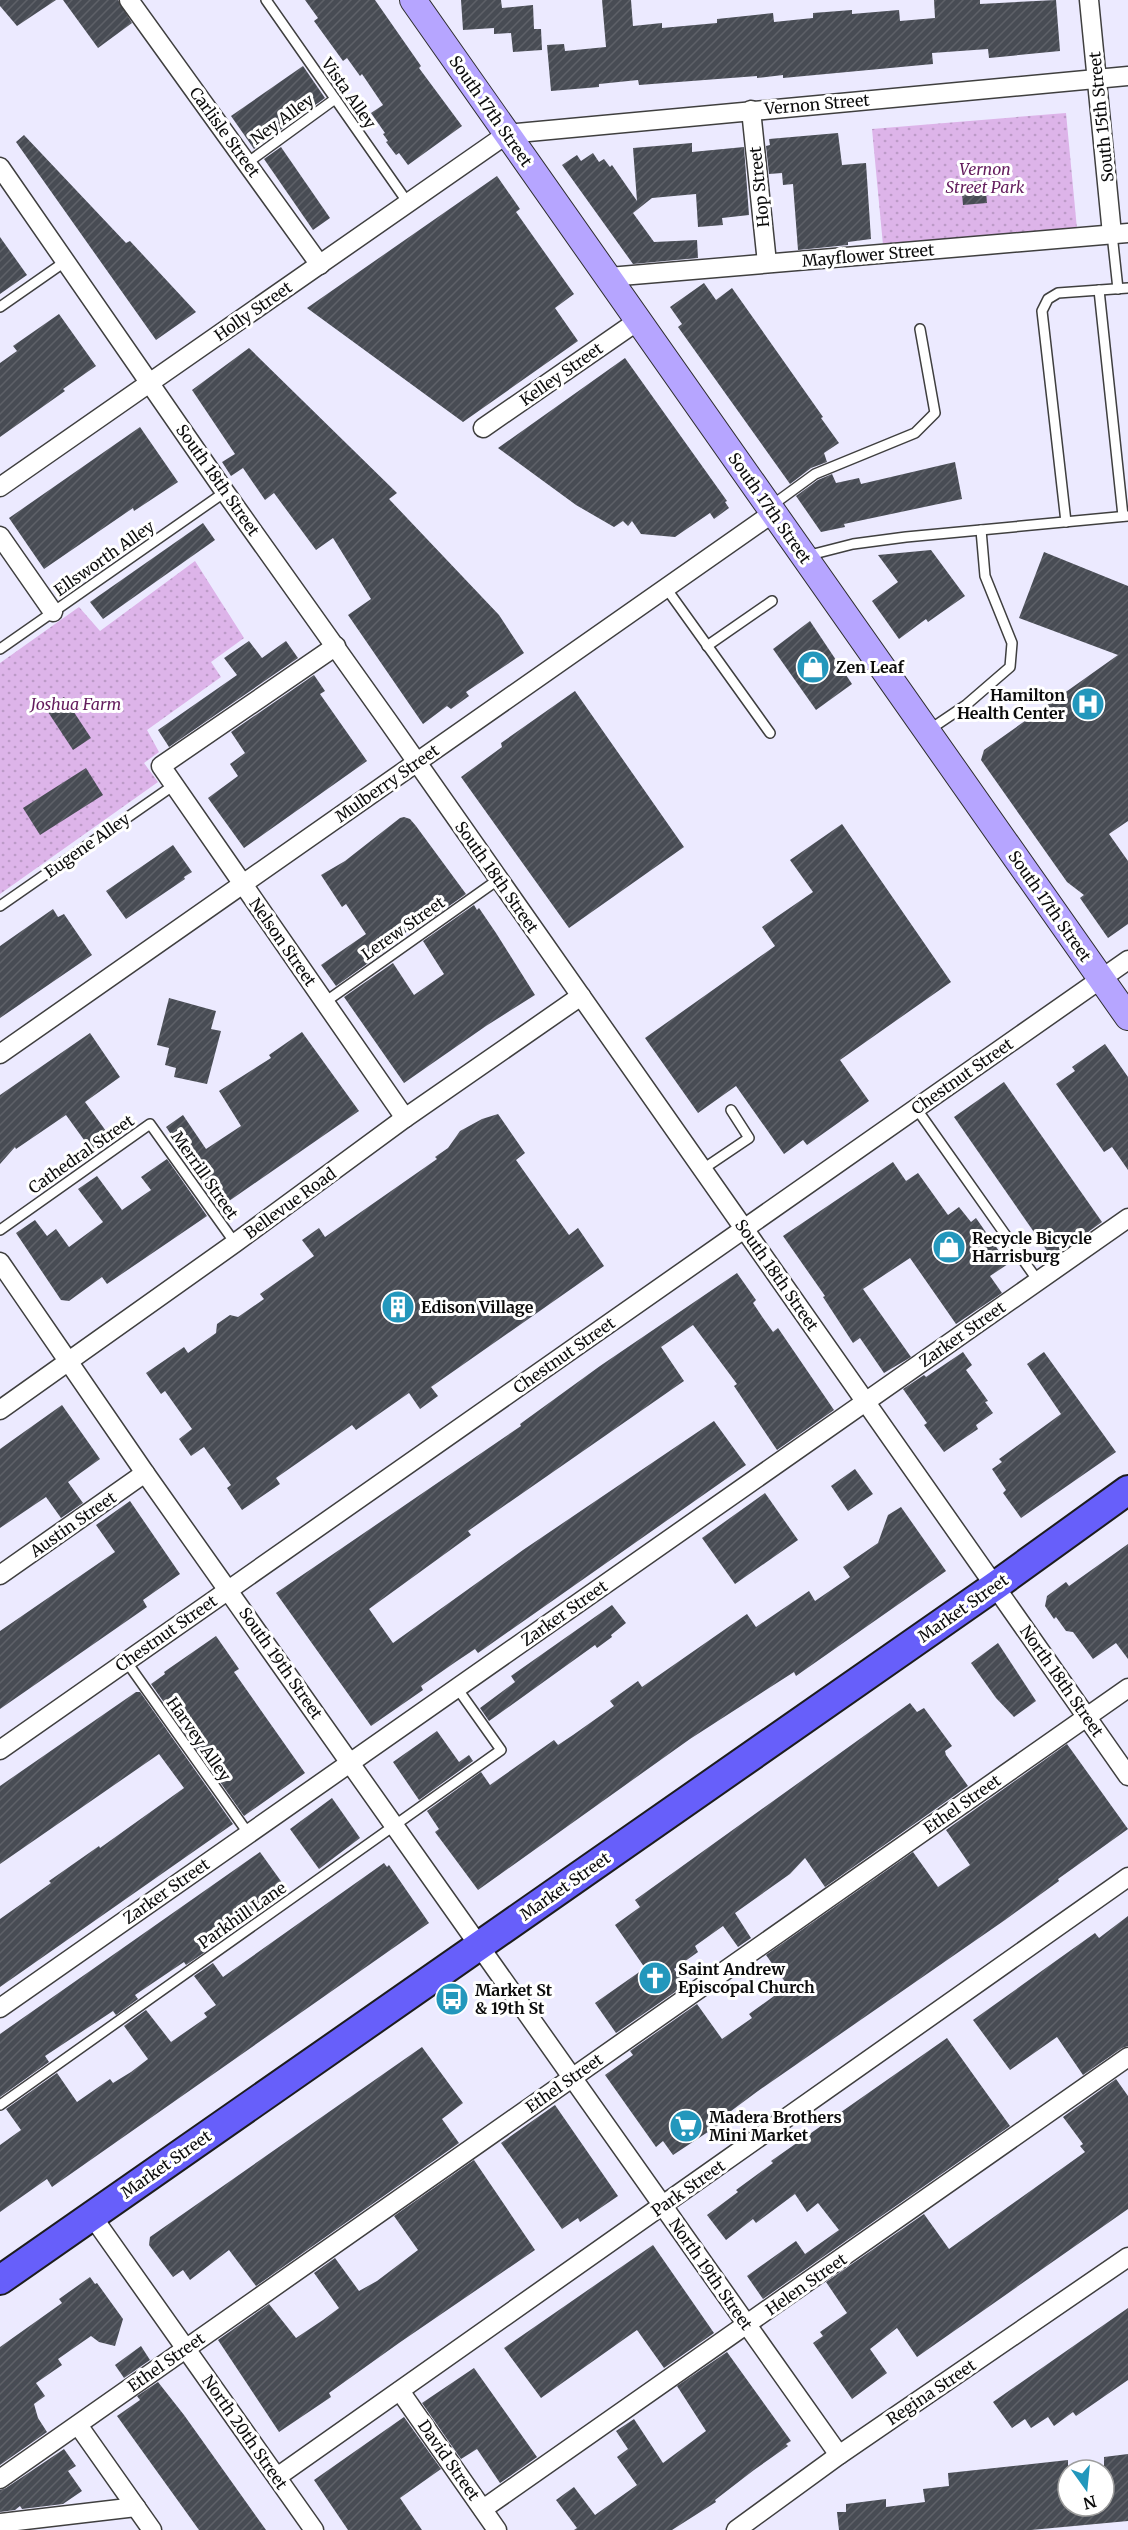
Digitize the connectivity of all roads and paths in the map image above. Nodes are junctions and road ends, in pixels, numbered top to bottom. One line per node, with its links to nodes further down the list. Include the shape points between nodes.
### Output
1 (129, 0): 10 (street, Carlisle Street)
2 (266, 0): 7 (lane, Vista Alley)
3 (413, 0): 9 (main road, South 17th Street)
4 (1089, 0): 6 (street, South 15th Street)
5 (1128, 76): 6 (street, Vernon Street)
6 (1097, 79): 8 (street, Vernon Street); 13 (street, South 15th Street)
7 (335, 99): 10 (lane, Ney Alley); 12 (lane, Vista Alley)
8 (751, 110): 9 (street, Vernon Street); 15 (street, Hop Street)
9 (507, 134): 12 (street, Holly Street); 17 (main road, South 17th Street)
10 (247, 163): 16 (street, Carlisle Street)
11 (0, 168): 14 (street, South 18th Street)
12 (408, 203): 16 (street, Holly Street)
13 (1120, 234): 15 (street, Mayflower Street); 18 (lane)
14 (66, 261): 20 (lane); 23 (street, South 18th Street)
15 (767, 263): 17 (street, Mayflower Street)
16 (320, 265): 23 (street, Holly Street)
17 (609, 277): 21 (main road, South 17th Street)
18 (1123, 288): 19 (lane)
19 (1099, 290): 28 (lane); 29 (lane, via 1058,293 1048,299 1042,311)
20 (0, 307)
21 (639, 320): 24 (street, Kelley Street); 27 (main road, South 17th Street)
22 (920, 329): 27 (lane, via 936,413 915,433 815,474)
23 (151, 382): 25 (street, Holly Street); 26 (street, South 18th Street)
24 (483, 428)
25 (0, 487)
26 (225, 492): 35 (lane, Ellsworth Alley); 36 (street, South 18th Street)
27 (771, 510): 32 (main road, South 17th Street); 33 (street, Mulberry Street)
28 (1125, 516): 29 (lane)
29 (1066, 522): 30 (lane)
30 (981, 530): 32 (lane, via 853,543); 39 (lane, via 985,576 1012,643 1010,667)
31 (0, 536): 35 (street)
32 (804, 556): 39 (main road, South 17th Street)
33 (666, 588): 37 (lane); 41 (street, Mulberry Street)
34 (772, 600): 37 (lane)
35 (53, 612): 38 (lane, Ellsworth Alley)
36 (336, 646): 41 (street, South 18th Street); 42 (street, Nelson Street, via 161,766)
37 (707, 646): 40 (lane)
38 (0, 649)
39 (927, 731): 47 (main road, South 17th Street)
40 (770, 733)
41 (417, 762): 43 (street, South 18th Street); 44 (street, Mulberry Street)
42 (174, 784): 44 (street, Nelson Street); 45 (lane, Eugene Alley)
43 (499, 879): 48 (street, South 18th Street); 49 (lane, Lerew Street)
44 (243, 884): 49 (street, Nelson Street); 51 (street, Mulberry Street)
45 (0, 906)
46 (1128, 960): 47 (street, Chestnut Street)
47 (1101, 979): 50 (main road, South 17th Street); 52 (street, Chestnut Street)
48 (581, 996): 54 (street, Bellevue Road); 56 (street, South 18th Street)
49 (324, 1002): 54 (street, Nelson Street)
50 (1128, 1017)
51 (0, 1054)
52 (916, 1108): 58 (street, Chestnut Street); 62 (lane)
53 (731, 1110): 56 (lane, via 749,1138)
54 (405, 1118): 60 (street, Bellevue Road)
55 (150, 1124): 59 (lane, Cathedral Street); 60 (lane, Merrill Street)
56 (703, 1169): 58 (street, South 18th Street)
57 (1128, 1218): 62 (street, Zarker Street)
58 (744, 1229): 64 (street, South 18th Street); 70 (street, Chestnut Street)
59 (0, 1230)
60 (235, 1243): 63 (street, Bellevue Road)
61 (0, 1262): 63 (street, South 19th Street)
62 (1038, 1281): 64 (street, Zarker Street)
63 (70, 1362): 65 (street, Bellevue Road); 66 (street, South 19th Street)
64 (866, 1402): 69 (street, South 18th Street); 72 (street, Zarker Street)
65 (0, 1410)
66 (145, 1473): 68 (street, Austin Street); 70 (street, South 19th Street)
67 (1128, 1490): 69 (main road, Market Street)
68 (0, 1575)
69 (995, 1586): 74 (street, North 18th Street); 81 (main road, Market Street)
70 (229, 1589): 71 (street, Chestnut Street); 76 (street, South 19th Street)
71 (126, 1661): 75 (street, Chestnut Street); 79 (lane, Harvey Alley)
72 (457, 1688): 76 (street, Zarker Street); 78 (lane, Parkhill Lane, via 501,1750)
73 (1128, 1688): 74 (street, Ethel Street)
74 (1086, 1717): 77 (street, North 18th Street); 84 (street, Ethel Street)
75 (0, 1750)
76 (351, 1762): 78 (street, South 19th Street); 79 (street, Zarker Street)
77 (1128, 1776)
78 (394, 1825): 81 (street, South 19th Street); 85 (lane, Parkhill Lane)
79 (248, 1833): 82 (street, Zarker Street)
80 (1128, 1877): 86 (street, Park Street)
81 (480, 1946): 84 (street, North 19th Street); 87 (main road, Market Street)
82 (0, 2008)
83 (1128, 2057): 90 (street, Helen Street)
84 (573, 2077): 86 (street, North 19th Street); 91 (street, Ethel Street)
85 (0, 2105)
86 (663, 2205): 90 (street, North 19th Street); 92 (street, Park Street)
87 (92, 2216): 89 (main road, Market Street); 91 (street, North 20th Street)
88 (1128, 2257): 94 (street, Regina Street)
89 (0, 2280)
90 (747, 2325): 94 (street, North 19th Street); 98 (street, Helen Street)
91 (186, 2349): 93 (street, Ethel Street); 95 (street, North 20th Street)
92 (400, 2391): 95 (street, Park Street); 98 (street, David Street)
93 (78, 2425): 96 (street, Ethel Street); 97 (street)
94 (839, 2455): 103 (street, Regina Street)
95 (277, 2477): 101 (street, North 20th Street)
96 (0, 2479)
97 (136, 2507): 99 (street); 100 (street)
98 (483, 2509): 102 (street, David Street)
99 (0, 2523)
100 (152, 2530)
101 (315, 2530)
102 (497, 2530)
103 (736, 2530)

